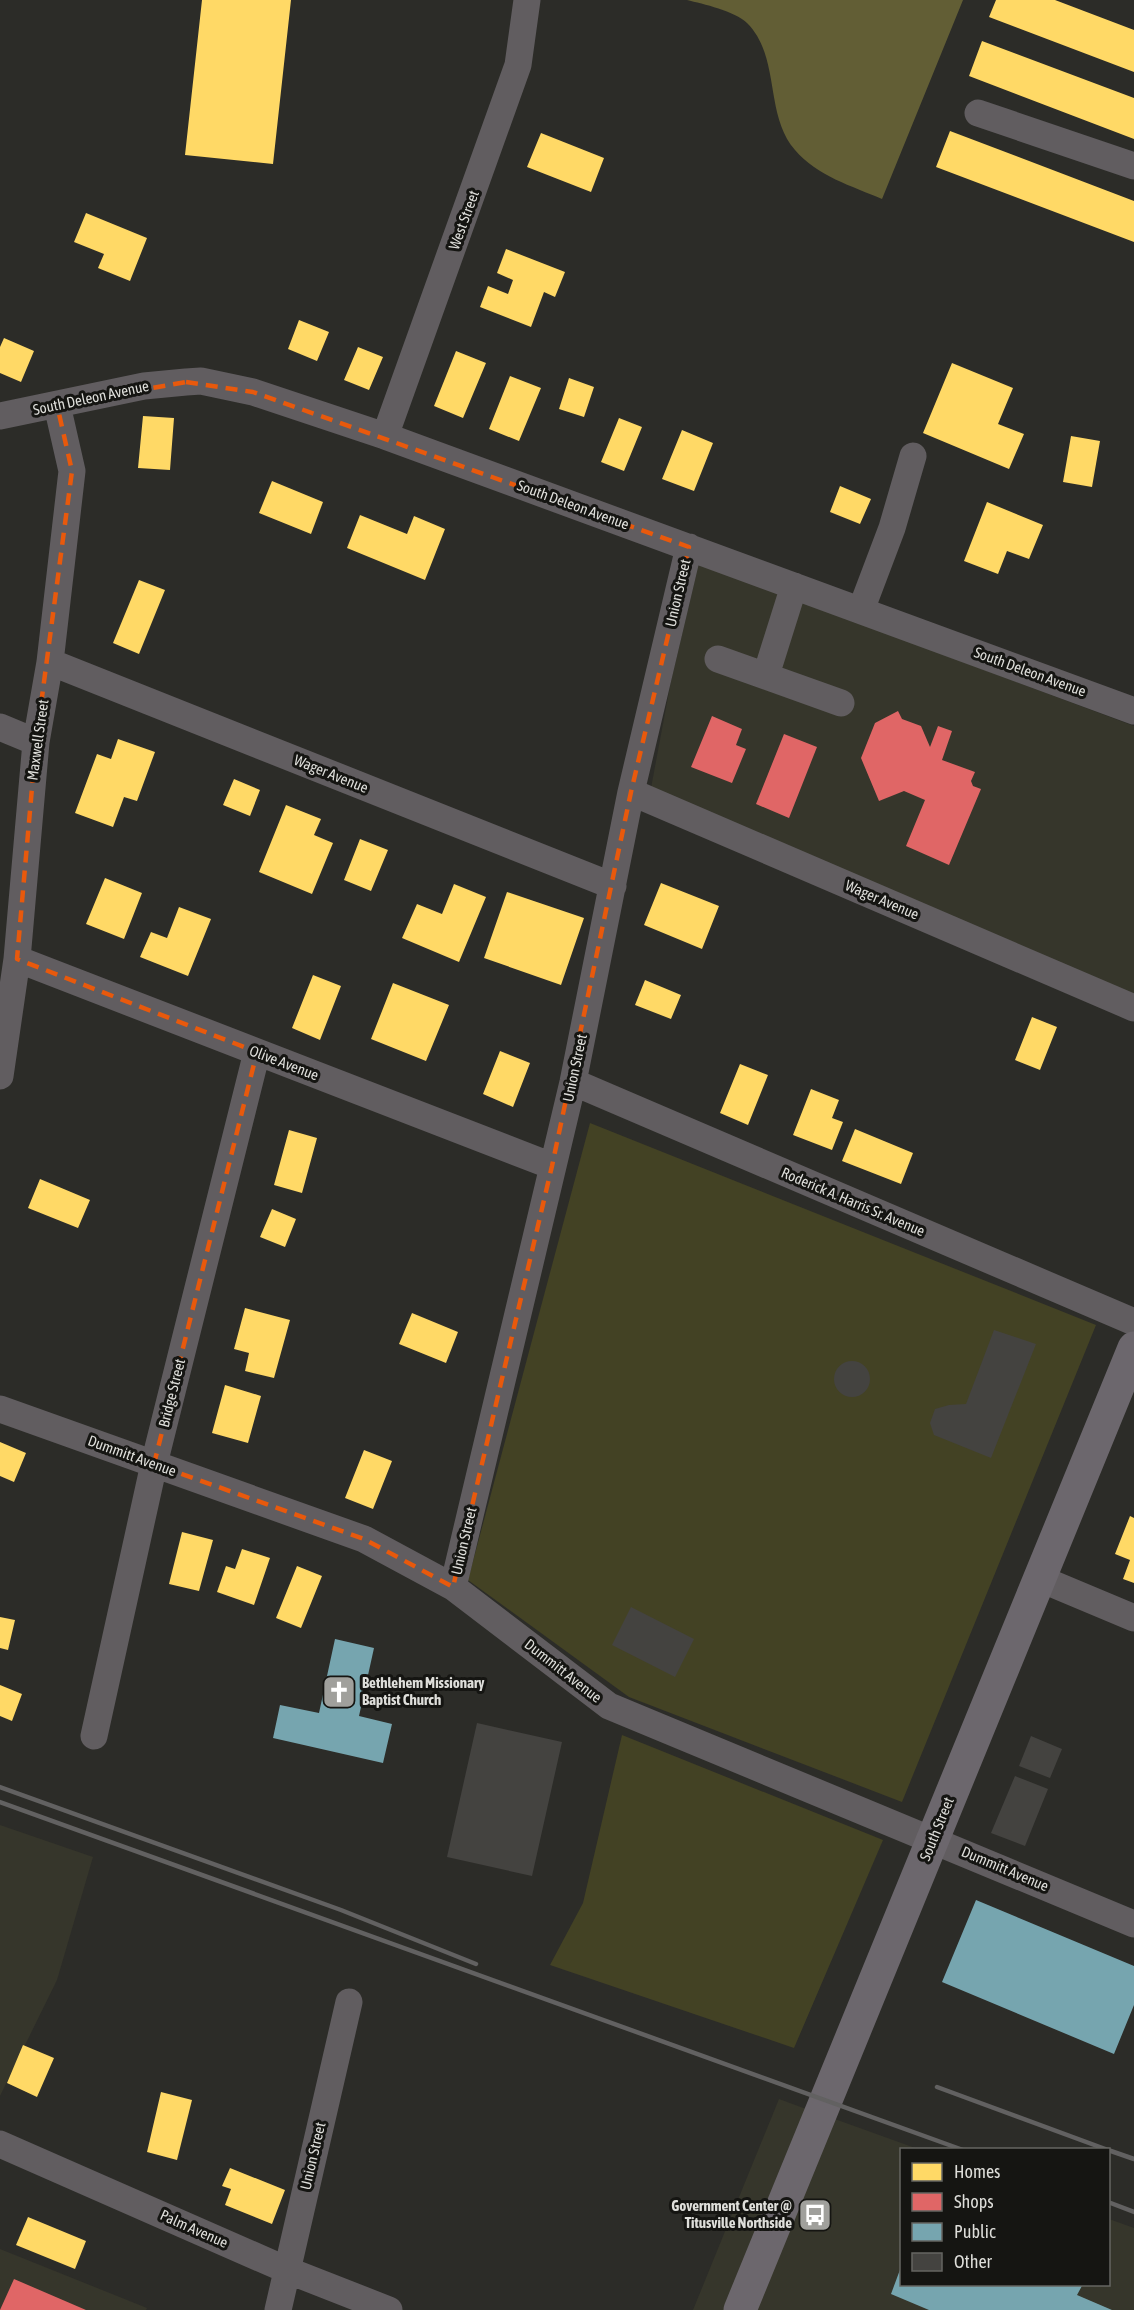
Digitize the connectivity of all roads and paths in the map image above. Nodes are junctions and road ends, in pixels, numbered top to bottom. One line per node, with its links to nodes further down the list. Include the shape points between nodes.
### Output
1 (527, 0): 6 (street, West Street, via 518,65)
2 (978, 113): 3 (street)
3 (1134, 166)
4 (57, 405): 5 (street, South Deleon Avenue); 6 (street, South Deleon Avenue, via 144,386 201,381 253,392); 12 (street, Maxwell Street, via 72,471)
5 (0, 416)
6 (385, 436): 8 (street, South Deleon Avenue)
7 (913, 456): 10 (street, via 892,528)
8 (689, 547): 9 (street, South Deleon Avenue); 18 (street, Union Street)
9 (794, 586): 10 (street, South Deleon Avenue); 13 (street)
10 (861, 610): 15 (street, South Deleon Avenue)
11 (718, 659): 13 (street)
12 (50, 662): 17 (street, Maxwell Street); 19 (street, Wager Avenue)
13 (766, 675): 14 (street)
14 (841, 703)
15 (1134, 711)
16 (0, 727): 17 (street)
17 (36, 742): 20 (street, Maxwell Street)
18 (631, 792): 19 (street, Union Street); 21 (street, Wager Avenue)
19 (613, 886): 25 (street, Union Street)
20 (17, 959): 22 (street, Maxwell Street); 23 (street, Olive Avenue)
21 (1134, 1008)
22 (4, 1014): 24 (street, Maxwell Street)
23 (257, 1052): 26 (street, Olive Avenue); 30 (street, Bridge Street)
24 (0, 1076)
25 (573, 1082): 26 (street, Union Street); 27 (street, Roderick A. Harris Sr. Avenue)
26 (552, 1166): 32 (street, Union Street)
27 (1134, 1322)
28 (1134, 1348): 31 (main road, South Street)
29 (0, 1409): 30 (street, Dummitt Avenue)
30 (154, 1464): 32 (street, Dummitt Avenue, via 364,1539); 34 (street, Bridge Street)
31 (1041, 1579): 33 (street); 35 (main road, South Street)
32 (453, 1587): 35 (street, Dummitt Avenue, via 609,1706)
33 (1134, 1618)
34 (93, 1736)
35 (933, 1839): 36 (street, Dummitt Avenue); 42 (main road, South Street)
36 (1134, 1923)
37 (349, 2002): 39 (street, Union Street)
38 (0, 2144): 39 (street, Palm Avenue)
39 (287, 2270): 40 (street, Union Street); 41 (street, Palm Avenue)
40 (278, 2310)
41 (390, 2310)
42 (741, 2310)

